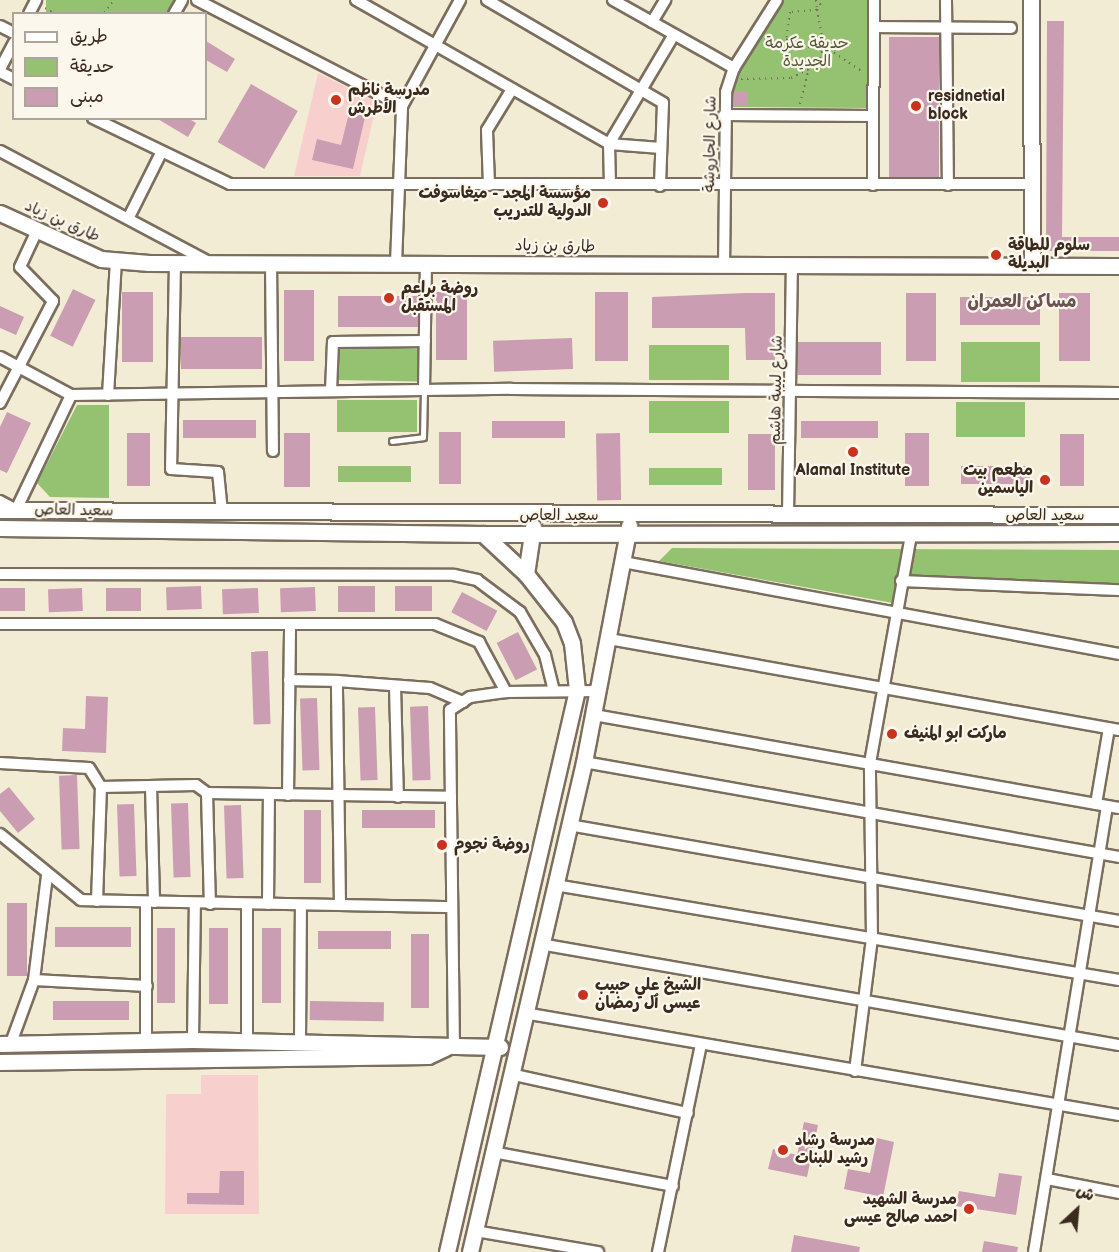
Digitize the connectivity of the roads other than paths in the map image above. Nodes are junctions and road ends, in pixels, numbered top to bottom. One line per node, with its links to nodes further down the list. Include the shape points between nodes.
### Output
1 (197, 0): 22 (street)
2 (356, 0): 16 (street)
3 (460, 0): 16 (street)
4 (487, 0): 21 (street)
5 (613, 0): 11 (street)
6 (665, 0): 11 (street)
7 (777, 0): 19 (street, شارع الجاروشة)
8 (874, 0): 12 (street)
9 (946, 0): 13 (street)
10 (1031, 0): 32 (main road)
11 (652, 22): 15 (street)
12 (874, 27): 13 (street); 24 (street)
13 (946, 27): 14 (street); 35 (street)
14 (1011, 28)
15 (673, 36): 19 (street); 21 (street)
16 (435, 45): 20 (street); 22 (street)
17 (12, 47): 18 (street)
18 (0, 70)
19 (733, 74): 23 (street, شارع الجاروشة)
20 (512, 89): 26 (street); 33 (street, via 487,130)
21 (641, 90): 26 (street); 27 (street, via 663,103)
22 (402, 106): 30 (street)
23 (724, 115): 24 (street); 37 (street, شارع الجاروشة)
24 (873, 116): 34 (street)
25 (111, 123): 29 (street)
26 (609, 144): 27 (street); 31 (street)
27 (662, 148): 36 (street)
28 (0, 151): 39 (street)
29 (161, 153): 30 (street, via 230,184); 39 (street)
30 (399, 183): 33 (street); 45 (street)
31 (610, 184): 33 (street); 36 (street)
32 (1032, 184): 35 (street); 48 (main road)
33 (489, 185)
34 (873, 185): 35 (street); 37 (street)
35 (948, 185)
36 (660, 186): 37 (street)
37 (725, 186): 50 (street, شارع الجاروشة)
38 (0, 213): 40 (main road, طارق بن زياد)
39 (129, 217): 43 (street)
40 (37, 231): 41 (main road, طارق بن زياد); 53 (street, via 20,267 53,301)
41 (116, 260): 42 (main road, طارق بن زياد); 61 (street)
42 (175, 263): 43 (main road, طارق بن زياد); 57 (street)
43 (211, 263): 44 (main road, طارق بن زياد)
44 (271, 263): 45 (main road, طارق بن زياد); 56 (street)
45 (396, 264): 46 (main road, طارق بن زياد)
46 (426, 264): 50 (main road, طارق بن زياد); 51 (street)
47 (792, 266): 48 (main road, طارق بن زياد); 50 (main road, طارق بن زياد); 58 (street, شارع لبيبة هاشم)
48 (1032, 266): 49 (main road, طارق بن زياد)
49 (1119, 266)
50 (724, 267)
51 (425, 341): 54 (street); 55 (street, via 333,342)
52 (0, 357): 53 (street)
53 (19, 367): 60 (street); 62 (street)
54 (424, 390): 55 (street); 58 (street); 63 (lane, via 423,437)
55 (331, 391): 56 (street)
56 (274, 392): 57 (street); 64 (street)
57 (171, 393): 61 (street); 68 (street, via 171,469 218,472)
58 (793, 393): 59 (street); 71 (street, شارع لبيبة هاشم)
59 (1119, 393)
60 (71, 395): 61 (street); 67 (street)
61 (108, 395)
62 (0, 403)
63 (392, 441)
64 (273, 451)
65 (0, 501): 67 (street)
66 (0, 510): 67 (main road)
67 (16, 510): 68 (main road)
68 (222, 512): 69 (main road)
69 (540, 514): 70 (main road); 76 (main road)
70 (631, 514): 71 (main road); 77 (main road)
71 (788, 515): 72 (main road)
72 (1119, 515)
73 (0, 528): 75 (main road, سعيد العاص)
74 (1119, 533): 78 (main road, سعيد العاص)
75 (483, 534): 76 (main road, سعيد العاص); 81 (main road)
76 (530, 534): 77 (main road, سعيد العاص); 81 (main road)
77 (628, 534): 78 (main road, سعيد العاص); 79 (main road)
78 (911, 535): 82 (street)
79 (623, 562): 84 (street); 87 (main road)
80 (0, 574): 93 (street, via 454,575 477,580 520,612 545,655)
81 (526, 574): 94 (main road, via 564,622 574,654)
82 (901, 581): 83 (street); 84 (street)
83 (1119, 590)
84 (897, 613): 88 (street); 92 (street)
85 (0, 624): 86 (street)
86 (290, 625): 89 (street); 96 (street, via 435,624 479,642)
87 (609, 639): 92 (street); 95 (main road)
88 (1119, 654)
89 (290, 680): 90 (street); 107 (street)
90 (337, 681): 91 (street); 108 (street)
91 (395, 686): 97 (street, via 430,687); 109 (street)
92 (884, 688): 99 (street); 101 (street)
93 (554, 690): 94 (street); 96 (street)
94 (577, 690): 95 (street); 148 (main road)
95 (599, 691): 98 (main road)
96 (506, 692): 97 (street)
97 (463, 702): 110 (street, via 450,710)
98 (594, 715): 100 (main road); 101 (street)
99 (1114, 729): 111 (street)
100 (584, 762): 113 (street); 114 (main road)
101 (870, 762): 111 (street); 113 (street)
102 (0, 763): 104 (street, via 89,768)
103 (151, 786): 104 (street); 105 (street, via 196,785); 122 (street)
104 (101, 787): 121 (street)
105 (207, 793): 106 (street); 124 (street)
106 (269, 795): 107 (street); 126 (street)
107 (288, 795): 108 (street)
108 (337, 796): 109 (street); 128 (street)
109 (398, 796): 110 (street)
110 (451, 797): 129 (street)
111 (1101, 805): 112 (street); 116 (street)
112 (1119, 808)
113 (874, 813): 116 (street); 119 (street)
114 (569, 825): 119 (street); 120 (main road)
115 (0, 834): 118 (street)
116 (1098, 853): 117 (street); 130 (street)
117 (1119, 857)
118 (47, 876): 121 (street, via 81,900); 135 (street)
119 (871, 876): 130 (street); 132 (street)
120 (555, 885): 132 (street); 133 (main road)
121 (98, 901): 122 (street)
122 (150, 902): 123 (street); 137 (street)
123 (195, 903): 124 (street); 141 (street)
124 (210, 904): 125 (street)
125 (247, 904): 126 (street); 142 (street)
126 (268, 904): 127 (street)
127 (301, 905): 128 (street); 144 (street)
128 (340, 905): 129 (street)
129 (452, 907): 149 (street)
130 (1086, 915): 131 (street); 134 (street)
131 (1119, 921)
132 (872, 938): 134 (street); 138 (street)
133 (540, 944): 138 (street); 139 (main road)
134 (1077, 973): 136 (street); 140 (street)
135 (34, 980): 137 (street); 145 (street)
136 (1119, 980)
137 (147, 986): 143 (street)
138 (868, 1001): 140 (street); 152 (street)
139 (524, 1013): 146 (street); 150 (main road)
140 (1067, 1036): 147 (street); 154 (street)
141 (194, 1040): 142 (main road); 143 (main road)
142 (247, 1041): 144 (main road)
143 (146, 1042): 145 (main road)
144 (300, 1042): 149 (main road, via 429,1043)
145 (6, 1044)
146 (701, 1044): 152 (street); 155 (street)
147 (1119, 1045)
148 (493, 1047): 149 (main road); 150 (main road); 162 (main road)
149 (449, 1048): 151 (main road, via 428,1056)
150 (516, 1048): 153 (main road)
151 (0, 1062)
152 (855, 1071): 154 (street)
153 (510, 1074): 155 (street); 157 (main road)
154 (1058, 1105): 156 (street); 158 (street)
155 (688, 1113): 159 (street)
156 (1119, 1115)
157 (493, 1152): 159 (street); 161 (main road)
158 (1047, 1179): 160 (street); 166 (street)
159 (673, 1186): 165 (street)
160 (1119, 1193)
161 (475, 1231): 163 (main road); 164 (street)
162 (447, 1252)
163 (470, 1252)
164 (598, 1252)
165 (658, 1252)
166 (1034, 1252)

